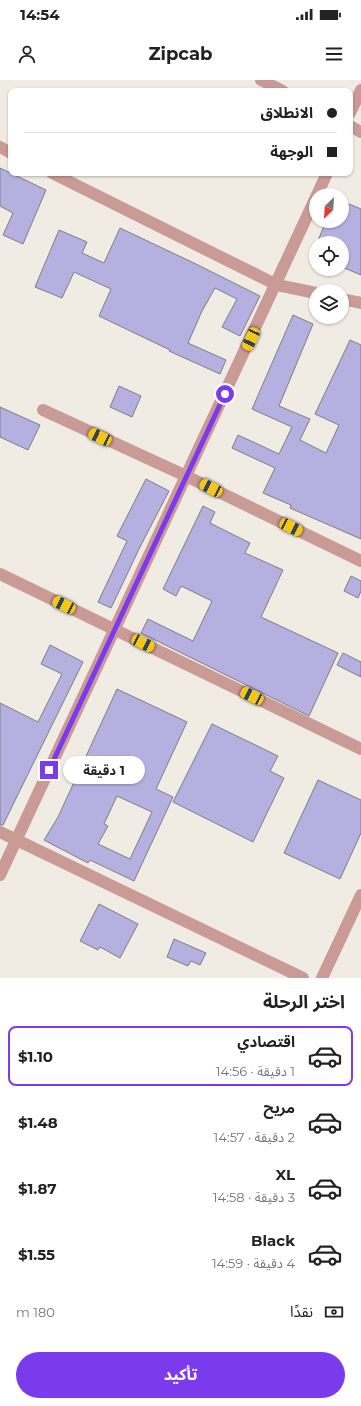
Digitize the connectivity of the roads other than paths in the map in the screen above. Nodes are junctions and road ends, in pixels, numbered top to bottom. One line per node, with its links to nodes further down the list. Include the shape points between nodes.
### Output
1 (261, 80): 2 (street)
2 (277, 88)
3 (361, 90): 4 (street)
4 (353, 107)
5 (58, 176): 9 (street)
6 (326, 176): 7 (street)
7 (320, 188)
8 (309, 212): 9 (street)
9 (277, 285): 10 (street); 14 (street)
10 (309, 292)
11 (349, 300): 12 (street)
12 (361, 303)
13 (43, 410): 14 (street)
14 (186, 476): 15 (street); 17 (street)
15 (361, 561)
16 (0, 574): 17 (street)
17 (115, 630): 18 (street); 20 (street)
18 (361, 749)
19 (0, 832): 20 (street)
20 (16, 840): 21 (street); 23 (street)
21 (0, 874)
22 (361, 895): 24 (street)
23 (303, 978)
24 (322, 978)

